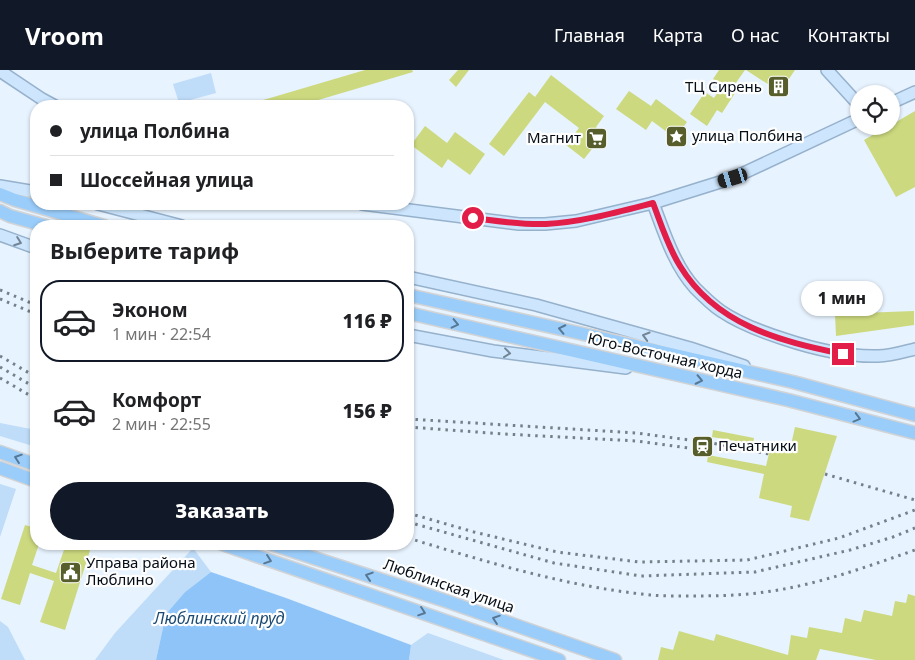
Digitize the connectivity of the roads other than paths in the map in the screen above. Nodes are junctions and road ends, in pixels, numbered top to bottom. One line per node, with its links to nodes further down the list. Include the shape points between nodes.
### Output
1 (827, 70): 4 (main road)
2 (0, 71): 6 (main road)
3 (915, 92): 5 (main road)
4 (850, 95)
5 (900, 99)
6 (44, 100)
7 (850, 123): 11 (main road, via 733,178)
8 (0, 186): 9 (main road)
9 (30, 191)
10 (0, 194): 12 (main road)
11 (653, 203): 15 (main road, via 545,224 519,224); 26 (main road, via 679,266 695,288 729,316 756,330 807,347 843,354 879,356)
12 (30, 204)
13 (49, 210): 17 (main road)
14 (121, 210): 18 (main road)
15 (409, 210)
16 (0, 212): 19 (main road)
17 (83, 220)
18 (159, 220)
19 (30, 222)
20 (0, 235): 21 (main road, one-way to 21)
21 (30, 246)
22 (414, 278): 28 (main road, one-way to 22, via 690,348 536,305)
23 (414, 296): 28 (main road, Юго-Восточная хорда, one-way to 23)
24 (414, 315): 27 (main road, Юго-Восточная хорда, one-way to 27)
25 (414, 336): 27 (main road, one-way to 27, via 493,351)
26 (915, 349)
27 (664, 373): 30 (main road, Юго-Восточная хорда, one-way to 30, via 788,400)
28 (793, 382): 29 (main road, Юго-Восточная хорда)
29 (915, 415)
30 (915, 433)
31 (0, 452): 32 (main road, one-way to 31)
32 (30, 462)
33 (0, 468): 34 (main road)
34 (30, 479)
35 (239, 550): 38 (main road, one-way to 38)
36 (290, 550): 37 (main road, Люблинская улица, one-way to 36)
37 (561, 642): 38 (main road); 39 (main road, Люблинская улица)
38 (556, 659)
39 (615, 660)

